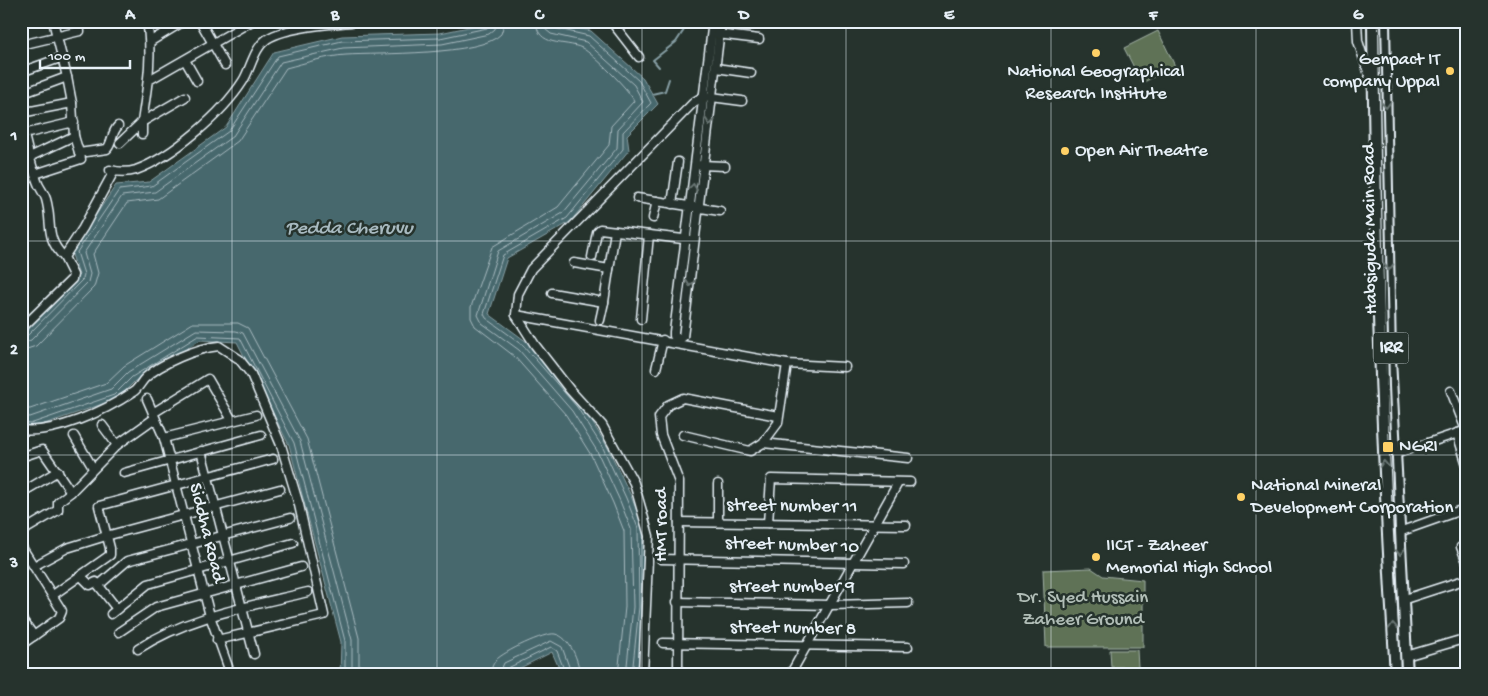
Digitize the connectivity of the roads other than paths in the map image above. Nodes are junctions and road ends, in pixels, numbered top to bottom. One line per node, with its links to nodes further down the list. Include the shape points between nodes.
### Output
1 (53, 21): 15 (street)
2 (147, 21): 17 (street)
3 (184, 21): 17 (street)
4 (200, 21): 18 (street)
5 (252, 21): 18 (street)
6 (364, 21): 67 (street, via 291,30 268,38 257,51 237,90 194,133 150,164 134,171 112,170 83,228)
7 (611, 21): 21 (street)
8 (713, 21): 14 (street)
9 (721, 21): 14 (street)
10 (1357, 21): 30 (street, via 1360,50)
11 (1373, 21): 30 (main road, Habsiguda Main Road / IRR)
12 (1384, 21): 53 (main road, Habsiguda Main Road / IRR, one-way to 53)
13 (80, 31): 15 (street)
14 (716, 34): 16 (street); 24 (street); 32 (street)
15 (57, 35): 19 (street); 20 (street)
16 (759, 39)
17 (151, 41): 28 (street)
18 (213, 44): 22 (street); 23 (street)
19 (21, 45)
20 (63, 57): 25 (street); 27 (street)
21 (639, 58)
22 (185, 60): 28 (street); 29 (street)
23 (225, 66)
24 (716, 68): 26 (street); 34 (street)
25 (21, 72)
26 (751, 73)
27 (67, 77): 31 (street); 36 (street)
28 (149, 80): 40 (street)
29 (197, 81)
30 (1374, 88): 52 (main road, Habsiguda Main Road / IRR)
31 (21, 94)
32 (704, 96): 34 (street); 49 (street); 74 (street, via 681,114 531,268 518,294)
33 (185, 97): 40 (street)
34 (713, 97): 35 (street); 50 (street, one-way to 50)
35 (742, 101)
36 (72, 103): 37 (street); 39 (street)
37 (21, 113)
38 (21, 120): 44 (street)
39 (74, 122): 43 (street); 44 (street)
40 (142, 122): 42 (street); 45 (street)
41 (118, 126): 46 (street, via 107,150)
42 (142, 134)
43 (74, 136): 46 (street); 47 (street)
44 (23, 138): 47 (street)
45 (120, 143)
46 (79, 153): 54 (street, via 81,159)
47 (25, 159): 54 (street)
48 (678, 162): 57 (street)
49 (696, 165): 50 (street); 58 (street, one-way to 49)
50 (705, 165): 51 (street); 59 (street)
51 (725, 166)
52 (1374, 169): 53 (main road); 173 (main road, Habsiguda Main Road / IRR, one-way to 52, via 1384,462)
53 (1388, 171): 99 (main road, Habsiguda Main Road / IRR, one-way to 99, via 1390,359)
54 (35, 174): 67 (street, via 46,198 50,235)
55 (637, 198): 56 (street)
56 (658, 201): 57 (street); 61 (street)
57 (672, 204): 58 (street)
58 (690, 206): 59 (street); 64 (street)
59 (700, 208): 60 (street); 65 (street)
60 (720, 211)
61 (653, 218)
62 (615, 231): 63 (street); 66 (street, via 598,230); 69 (street)
63 (649, 235): 64 (street); 75 (street)
64 (685, 240): 65 (street); 72 (street)
65 (695, 241): 73 (street, one-way to 73)
66 (592, 256)
67 (64, 257): 77 (street, via 72,279)
68 (574, 263): 69 (street)
69 (609, 269): 71 (street)
70 (552, 293): 71 (street)
71 (604, 302): 76 (street)
72 (678, 304): 73 (street); 73 (street, via 674,336 679,339 683,337)
73 (687, 305)
74 (516, 315): 78 (street); 170 (street, via 570,390 602,425 634,483 649,536)
75 (641, 319)
76 (600, 320)
77 (21, 329)
78 (663, 340): 79 (street); 81 (street)
79 (787, 364): 80 (street); 86 (street)
80 (845, 367)
81 (656, 369)
82 (1451, 391): 90 (street)
83 (147, 400): 85 (street, Siddha Road)
84 (256, 415): 87 (street)
85 (154, 416): 87 (street, via 208,379); 95 (street, Siddha Road); 97 (street)
86 (778, 416): 96 (street, via 778,423); 120 (street, HMT road, via 683,398 668,405 659,417 661,435 679,482)
87 (232, 420): 95 (street)
88 (102, 425): 97 (street)
89 (21, 430): 157 (street, via 51,428 109,406 133,392 146,376 191,351 218,346 239,359 251,374 281,445 299,505 324,615)
90 (1466, 430): 91 (street)
91 (1457, 433): 99 (street); 104 (street)
92 (261, 435): 98 (street)
93 (683, 435): 96 (street, via 750,451)
94 (74, 436): 105 (street)
95 (164, 438): 102 (street, Siddha Road)
96 (763, 443): 101 (street)
97 (117, 445): 105 (street)
98 (200, 451): 102 (street); 108 (street)
99 (1395, 454): 126 (main road, Habsiguda Main Road / IRR)
100 (21, 457): 106 (street, via 42,450)
101 (908, 458)
102 (170, 459): 107 (street); 111 (street, Siddha Road)
103 (273, 459): 108 (street)
104 (1467, 465)
105 (93, 468): 114 (street)
106 (58, 471): 114 (street); 115 (street)
107 (124, 473)
108 (207, 476): 111 (street); 116 (street)
109 (910, 482): 110 (street)
110 (898, 483): 122 (street, via 772,479); 123 (street)
111 (176, 484): 118 (street, Siddha Road); 127 (street, via 99,506)
112 (718, 484): 121 (street)
113 (280, 489): 116 (street)
114 (71, 492): 125 (street, via 58,502 58,510)
115 (21, 493)
116 (216, 505): 118 (street); 128 (street)
117 (1467, 508): 126 (street)
118 (184, 514): 127 (street); 130 (street, Siddha Road)
119 (290, 518): 128 (street)
120 (679, 522): 121 (street, street number 11); 134 (street, HMT road)
121 (718, 522): 122 (street, street number 11)
122 (768, 523): 123 (street, street number 11)
123 (875, 525): 124 (street, street number 11); 137 (street)
124 (906, 525)
125 (21, 532)
126 (1399, 532): 149 (main road, Habsiguda Main Road / IRR, one-way to 149)
127 (106, 536): 139 (street, via 67,548); 142 (street, via 110,555)
128 (223, 536): 130 (street); 135 (street)
129 (293, 543): 135 (street)
130 (192, 544): 141 (street, Siddha Road); 144 (street, via 127,561)
131 (1462, 547): 136 (street)
132 (22, 548): 139 (street)
133 (662, 559): 134 (street, street number 10)
134 (678, 559): 137 (street, street number 10); 150 (street, HMT road)
135 (229, 561): 141 (street); 145 (street)
136 (1467, 562)
137 (853, 564): 138 (street, street number 10); 152 (street)
138 (904, 564)
139 (34, 566): 148 (street)
140 (301, 567): 145 (street)
141 (199, 568): 144 (street, via 148,584 114,612); 147 (street, Siddha Road)
142 (81, 576): 144 (street, via 90,585); 148 (street)
143 (1467, 579): 149 (street)
144 (99, 584)
145 (234, 585): 147 (street); 153 (street)
146 (308, 592): 153 (street)
147 (204, 593): 154 (street, Siddha Road); 156 (street, via 156,606)
148 (53, 595): 158 (street, via 62,614)
149 (1402, 600): 168 (main road, Habsiguda Main Road / IRR)
150 (677, 602): 152 (street, street number 9); 162 (street, HMT road)
151 (908, 603): 152 (street, street number 9)
152 (830, 605): 164 (street)
153 (240, 609): 154 (street); 157 (street)
154 (210, 616): 160 (street, Siddha Road); 166 (street, via 158,635)
155 (21, 618): 158 (street)
156 (119, 632)
157 (248, 632): 160 (street); 167 (street)
158 (34, 636): 163 (street)
159 (1467, 638): 168 (street)
160 (218, 640): 169 (street, Siddha Road)
161 (663, 643): 162 (street, street number 8)
162 (678, 643): 164 (street, street number 8); 171 (street, HMT road)
163 (21, 645)
164 (807, 645): 165 (street, street number 8); 172 (street)
165 (908, 647)
166 (138, 649)
167 (254, 654)
168 (1406, 656): 174 (main road, Habsiguda Main Road / IRR)
169 (231, 675)
170 (643, 675)
171 (678, 675)
172 (790, 675)
173 (1396, 675)
174 (1407, 675)

